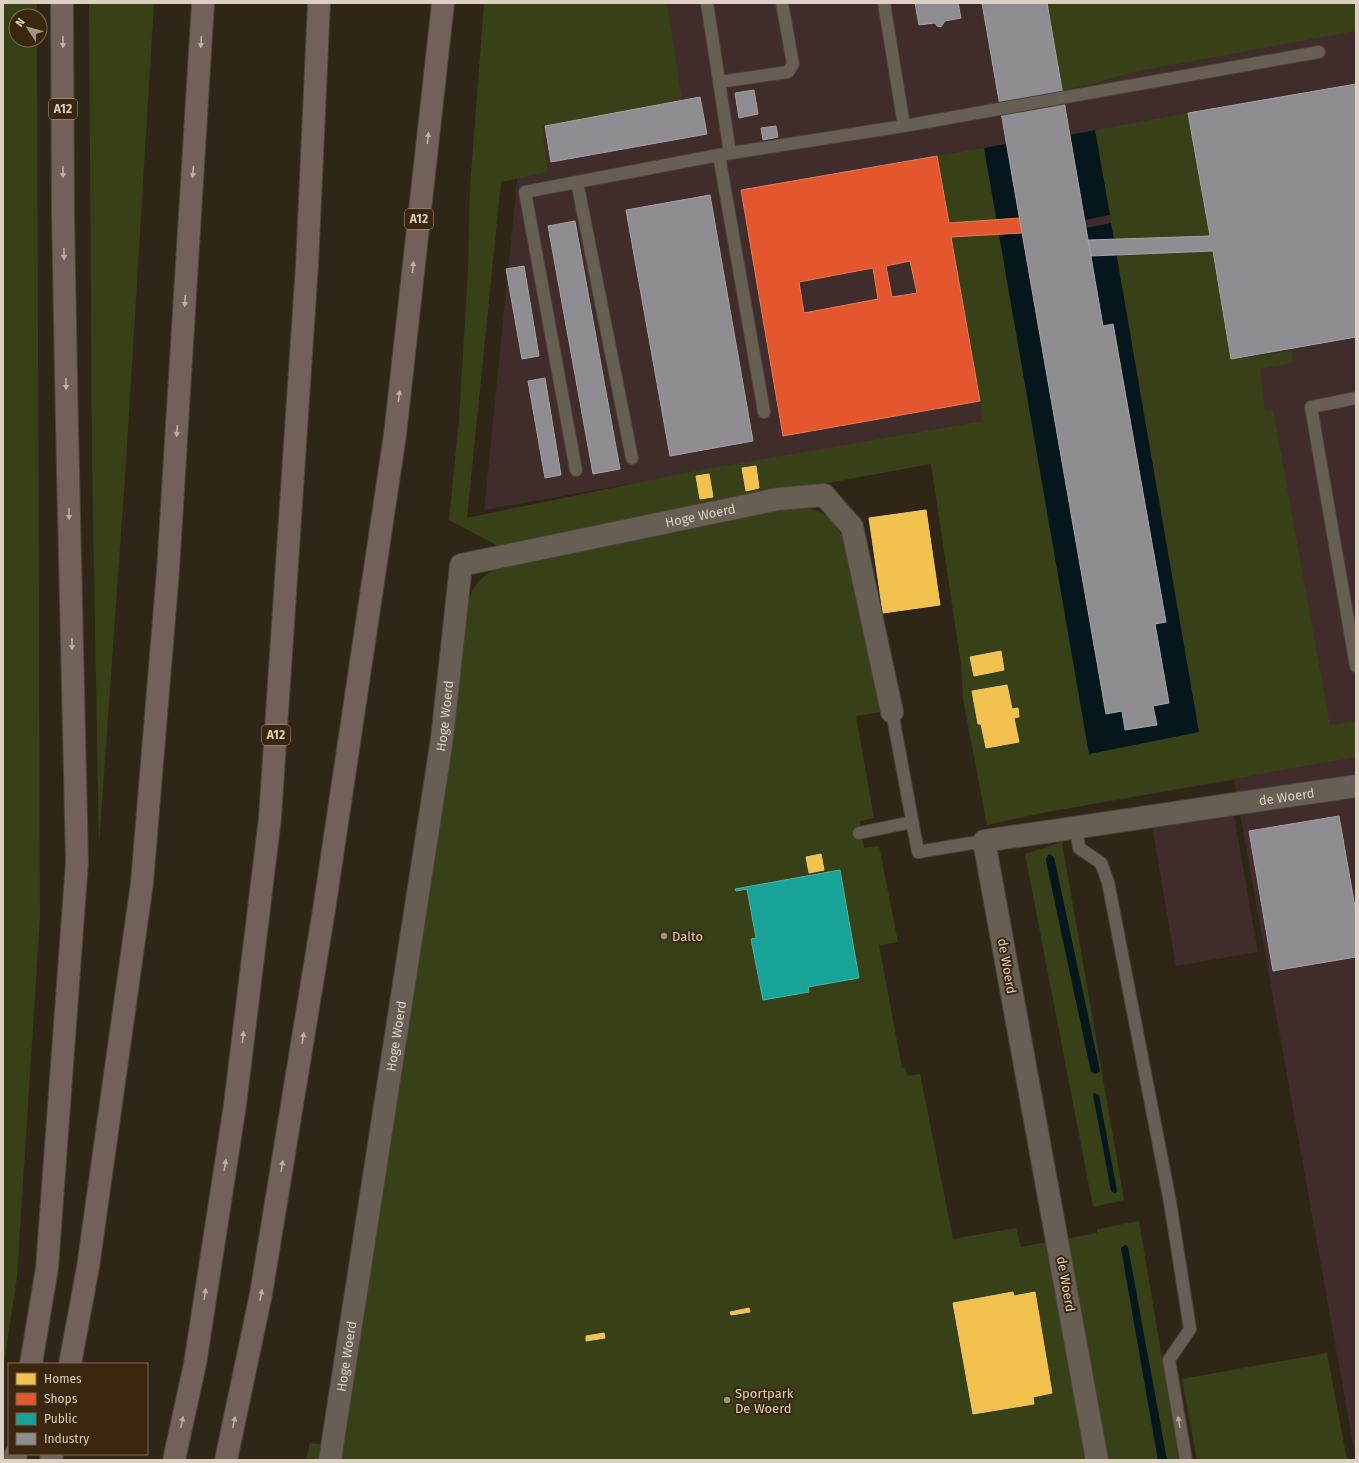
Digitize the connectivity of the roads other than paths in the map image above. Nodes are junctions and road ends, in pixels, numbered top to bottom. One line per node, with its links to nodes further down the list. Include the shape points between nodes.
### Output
1 (62, 3): 24 (highway, A12, one-way to 24, via 66,419 77,862 47,1268)
2 (203, 3): 25 (highway, one-way to 25, via 168,571 142,883 88,1267)
3 (319, 3): 26 (highway, A12, one-way to 3, via 194,1364 235,1105 270,818 307,265)
4 (443, 3): 27 (highway, A12, one-way to 4, via 269,1247 324,910 395,435)
5 (707, 3): 9 (lane)
6 (782, 3): 9 (lane, via 793,64 788,72)
7 (884, 3): 10 (lane)
8 (1319, 52): 10 (lane)
9 (719, 82): 11 (lane)
10 (904, 126): 11 (lane)
11 (724, 154): 12 (lane); 14 (lane)
12 (578, 182): 15 (lane); 16 (lane, via 525,192)
13 (1356, 398): 17 (lane, via 1311,407)
14 (764, 412)
15 (632, 458)
16 (576, 470)
17 (1356, 666)
18 (892, 712): 20 (lane); 28 (street, Hoge Woerd, via 852,527 824,495 778,499 461,565 442,739)
19 (1356, 786): 21 (street, de Woerd)
20 (912, 822): 22 (lane); 23 (lane, via 918,852)
21 (1076, 828): 23 (street, de Woerd); 30 (lane, one-way to 21, via 1169,1360 1190,1329 1170,1202 1108,882 1101,863 1079,848)
22 (859, 833)
23 (984, 841): 29 (street, de Woerd)
24 (32, 1363)
25 (70, 1363)
26 (174, 1460)
27 (226, 1460)
28 (330, 1460)
29 (1097, 1460)
30 (1186, 1460)

